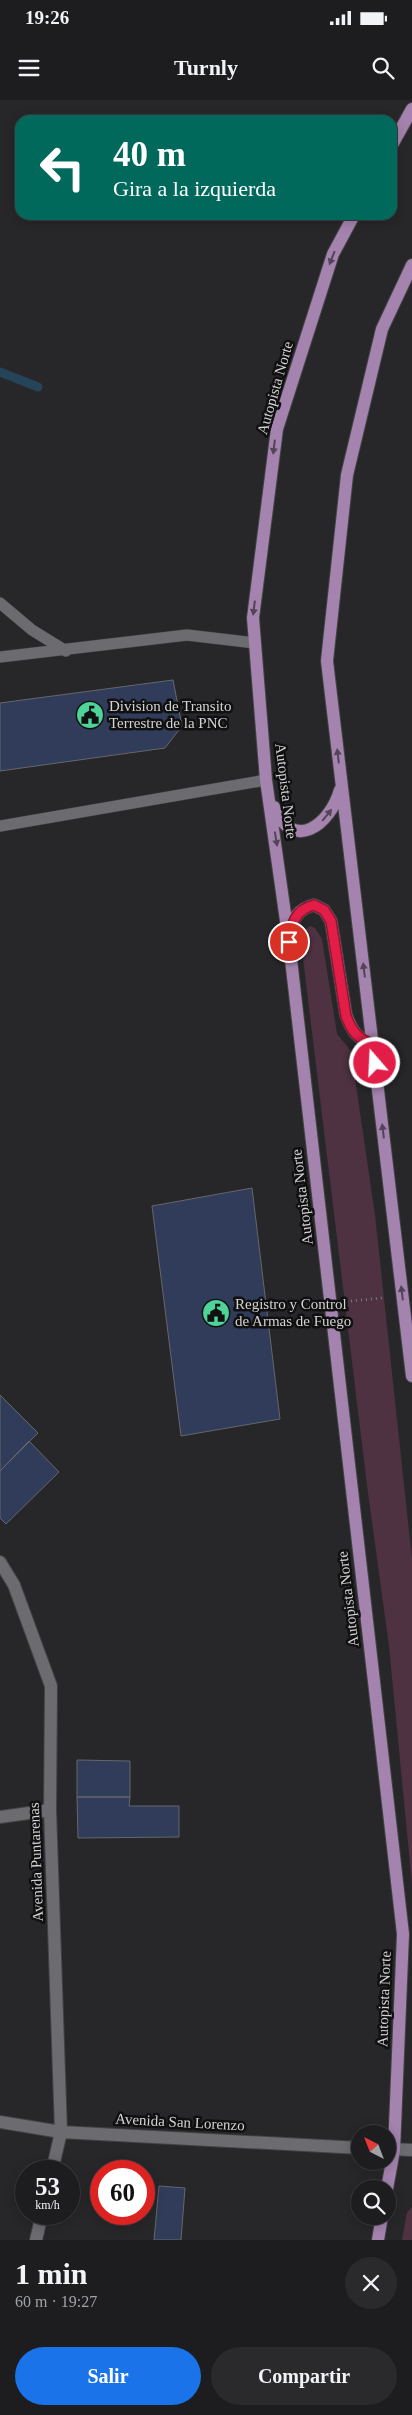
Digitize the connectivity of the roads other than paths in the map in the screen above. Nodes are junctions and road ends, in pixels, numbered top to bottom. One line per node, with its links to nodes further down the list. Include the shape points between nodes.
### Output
1 (412, 109): 2 (main road)
2 (397, 136)
3 (351, 220): 6 (main road, Autopista Norte, one-way to 6, via 333,254 277,429 253,618)
4 (412, 265): 10 (main road, one-way to 4, via 327,661 347,476 382,329)
5 (0, 603): 7 (lane, via 32,630)
6 (255, 643): 7 (lane, via 187,635); 9 (main road, Autopista Norte)
7 (66, 651): 8 (lane)
8 (0, 657)
9 (266, 780): 11 (main road, Autopista Norte); 12 (lane)
10 (342, 784): 11 (main road, one-way to 10, via 284,824 295,831 307,830 329,814); 14 (main road, one-way to 10)
11 (269, 795): 13 (main road, Autopista Norte, one-way to 13)
12 (0, 826)
13 (289, 942): 14 (main road, via 299,911 314,905 328,915 346,1016 351,1030 360,1040); 20 (main road, Autopista Norte, via 403,1934)
14 (373, 1044): 15 (main road, one-way to 14)
15 (412, 1376)
16 (0, 1562): 17 (street, Avenida Puntarenas, via 14,1585 51,1686)
17 (50, 1810): 18 (street); 21 (street, Avenida Puntarenas)
18 (0, 1817)
19 (0, 2122): 21 (street, Avenida San Lorenzo)
20 (392, 2125)
21 (61, 2132): 22 (street, Avenida San Lorenzo); 25 (street, Avenida Puntarenas)
22 (351, 2148)
23 (396, 2149): 24 (street)
24 (412, 2150)
25 (55, 2160)
26 (39, 2225): 28 (street)
27 (380, 2225): 29 (main road)
28 (36, 2240)
29 (378, 2240)

